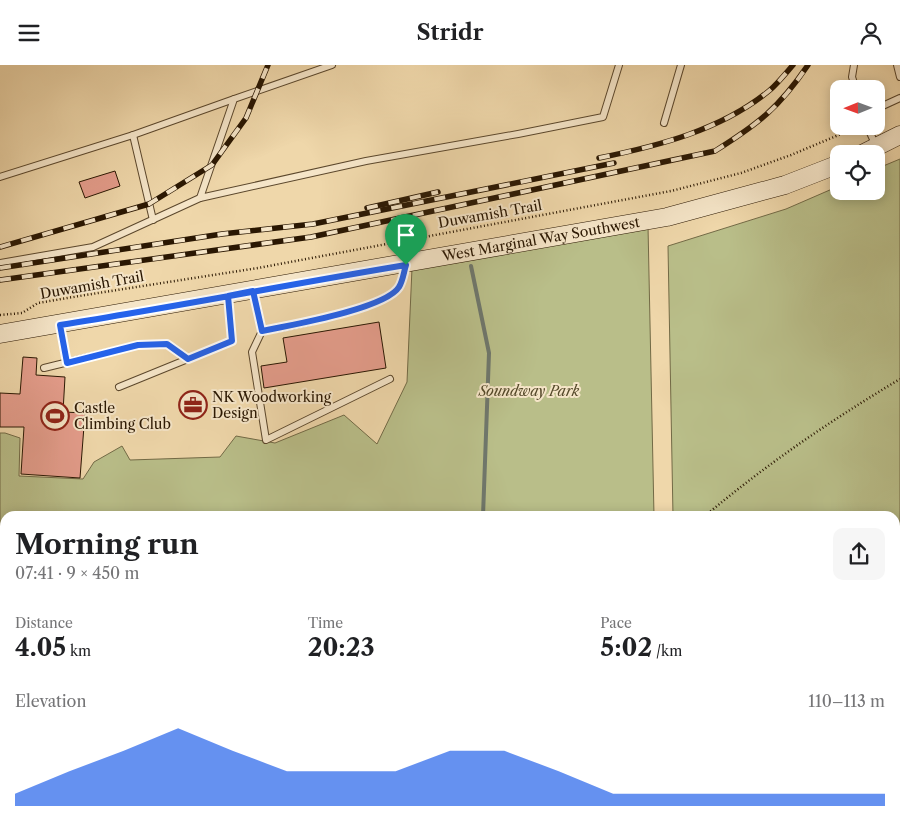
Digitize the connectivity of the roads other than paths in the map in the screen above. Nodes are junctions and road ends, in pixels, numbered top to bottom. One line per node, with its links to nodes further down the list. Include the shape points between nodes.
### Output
1 (332, 65): 8 (lane)
2 (619, 65): 17 (lane, via 603,117 366,161)
3 (681, 65): 11 (lane)
4 (854, 65): 7 (lane)
5 (897, 65): 6 (lane)
6 (900, 77)
7 (853, 80)
8 (234, 99): 12 (lane); 17 (lane)
9 (900, 99): 10 (lane)
10 (885, 105)
11 (664, 123)
12 (133, 135): 16 (lane); 18 (lane)
13 (900, 135): 14 (main road)
14 (879, 145)
15 (830, 168): 20 (main road, West Marginal Way Southwest, via 785,185 667,217)
16 (0, 177)
17 (200, 198): 18 (lane)
18 (153, 220): 19 (lane, via 93,247)
19 (0, 263)
20 (406, 265): 21 (main road, West Marginal Way Southwest); 24 (lane, via 399,287 384,298 354,310)
21 (253, 291): 22 (main road, West Marginal Way Southwest); 24 (lane)
22 (228, 296): 23 (main road, West Marginal Way Southwest); 26 (lane, via 232,341)
23 (60, 325): 25 (main road, West Marginal Way Southwest); 27 (lane)
24 (262, 331): 29 (lane, via 252,351 266,440)
25 (0, 334)
26 (188, 359): 27 (lane, via 167,344 138,345); 30 (lane)
27 (67, 363): 28 (lane)
28 (44, 368)
29 (390, 379)
30 (119, 387)

